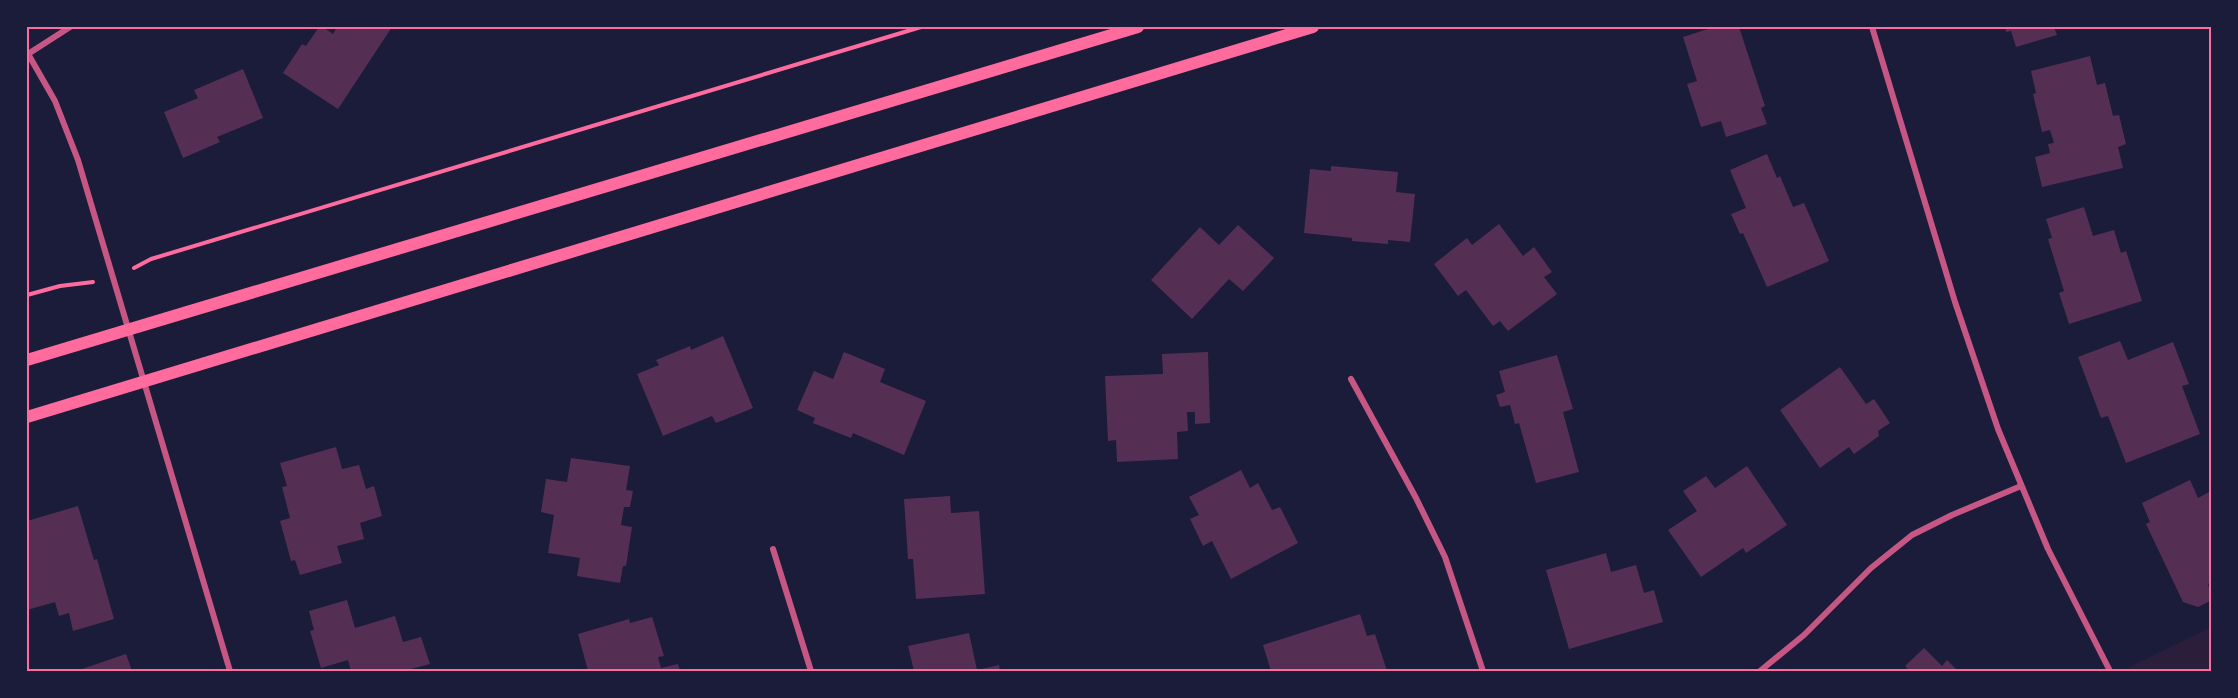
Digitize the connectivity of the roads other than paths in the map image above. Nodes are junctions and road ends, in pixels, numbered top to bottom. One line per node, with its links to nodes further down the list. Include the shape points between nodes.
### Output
1 (70, 27): 5 (street)
2 (1138, 27): 6 (main road)
3 (1313, 27): 9 (main road)
4 (1872, 27): 11 (street, via 1955,302)
5 (28, 53): 6 (street, via 55,101 78,160)
6 (128, 329): 7 (main road); 9 (street)
7 (27, 360)
8 (1351, 379): 15 (street, via 1445,557)
9 (145, 382): 10 (main road); 13 (street)
10 (27, 417)
11 (2021, 486): 16 (street, via 1912,535); 17 (street)
12 (773, 549): 14 (street)
13 (230, 671)
14 (811, 671)
15 (1483, 671)
16 (1760, 671)
17 (2110, 671)

